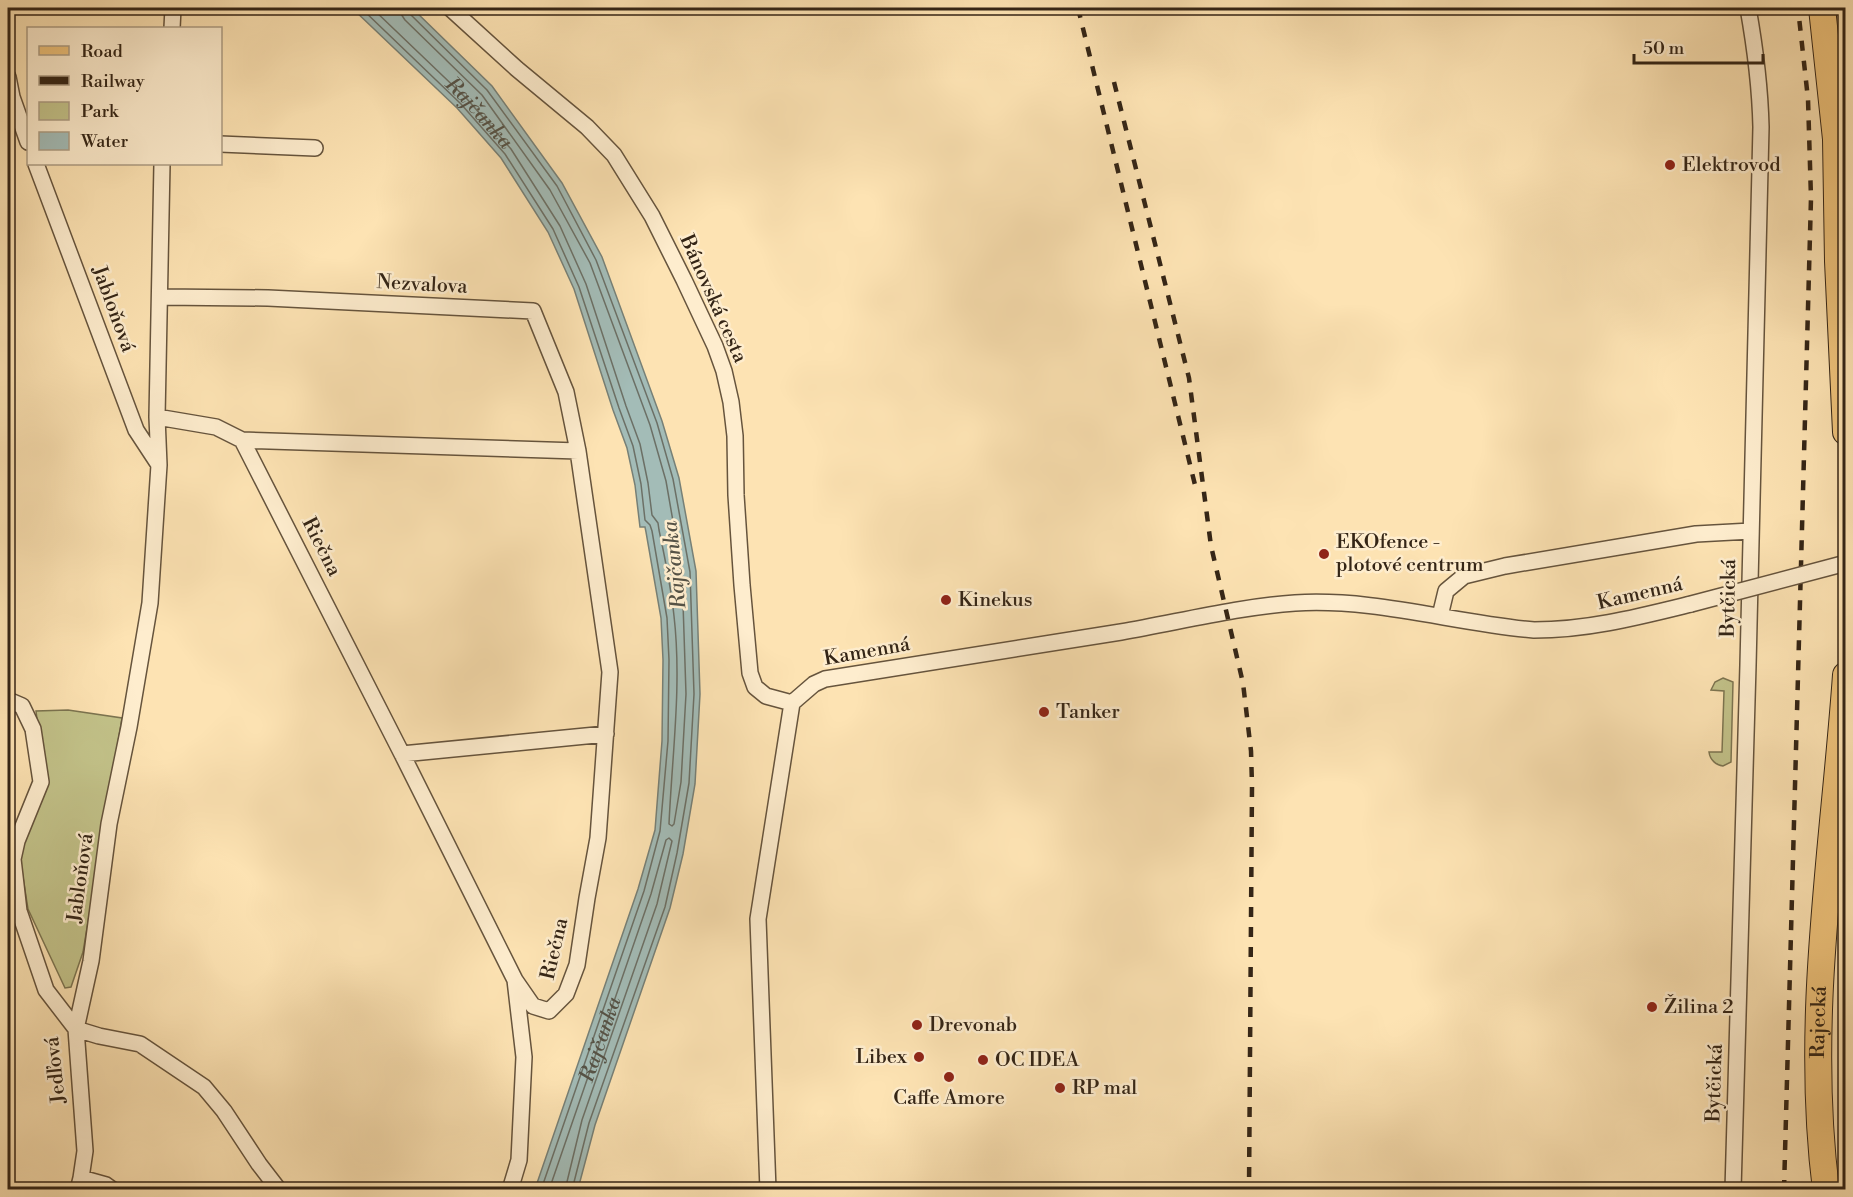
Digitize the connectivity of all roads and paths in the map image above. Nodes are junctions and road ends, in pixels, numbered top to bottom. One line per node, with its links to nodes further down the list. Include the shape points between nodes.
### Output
1 (173, 8): 5 (street)
2 (450, 8): 23 (street, Bánovská cesta, via 614,155 652,216 684,280 715,346 732,402 750,673 755,687 766,696)
3 (1748, 8): 18 (street, Bytčická, via 1757,59 1761,127)
4 (1822, 8): 14 (main road, via 1836,139)
5 (172, 27)
6 (8, 77): 7 (street)
7 (27, 139)
8 (222, 144): 9 (street)
9 (315, 148)
10 (36, 165): 17 (street, Jabloňová, via 136,430)
11 (162, 165): 12 (street, Jabloňová)
12 (161, 297): 13 (street, Jabloňová); 16 (street, Nezvalova, via 533,310 566,392)
13 (157, 417): 15 (street, via 216,427); 17 (street, Jabloňová)
14 (1845, 432)
15 (242, 440): 16 (street); 25 (street, Riečna)
16 (578, 451): 24 (street, Riečna, via 610,672)
17 (159, 465): 27 (street, Jabloňová, via 150,603 109,824 91,961)
18 (1751, 531): 20 (street, via 1696,534 1464,576 1446,591); 33 (street, Bytčická)
19 (1845, 563): 20 (street, Kamenná, bridge, via 1603,625 1559,630 1514,629)
20 (1440, 616): 23 (street, Kamenná, via 1357,604 1296,603 1226,612 825,679)
21 (1845, 675): 34 (main road, Rajecká, via 1820,981 1819,1098)
22 (8, 700): 27 (street, Jedľová, via 22,706 33,729 41,782 13,859 19,911 46,990)
23 (792, 703): 32 (street, via 758,919)
24 (606, 734): 25 (street); 26 (street, Riečna, via 598,838 577,965 566,994 549,1011 532,1006)
25 (402, 754): 26 (street, Riečna)
26 (515, 980): 31 (street, Riečna, via 524,1057 519,1161)
27 (76, 1029): 28 (street, Jedľová, via 84,1151); 30 (street, via 140,1044 204,1087)
28 (80, 1184): 29 (street, Jedľová, via 106,1185)
29 (113, 1190)
30 (279, 1190)
31 (510, 1190)
32 (768, 1190)
33 (1733, 1190)
34 (1826, 1190)

